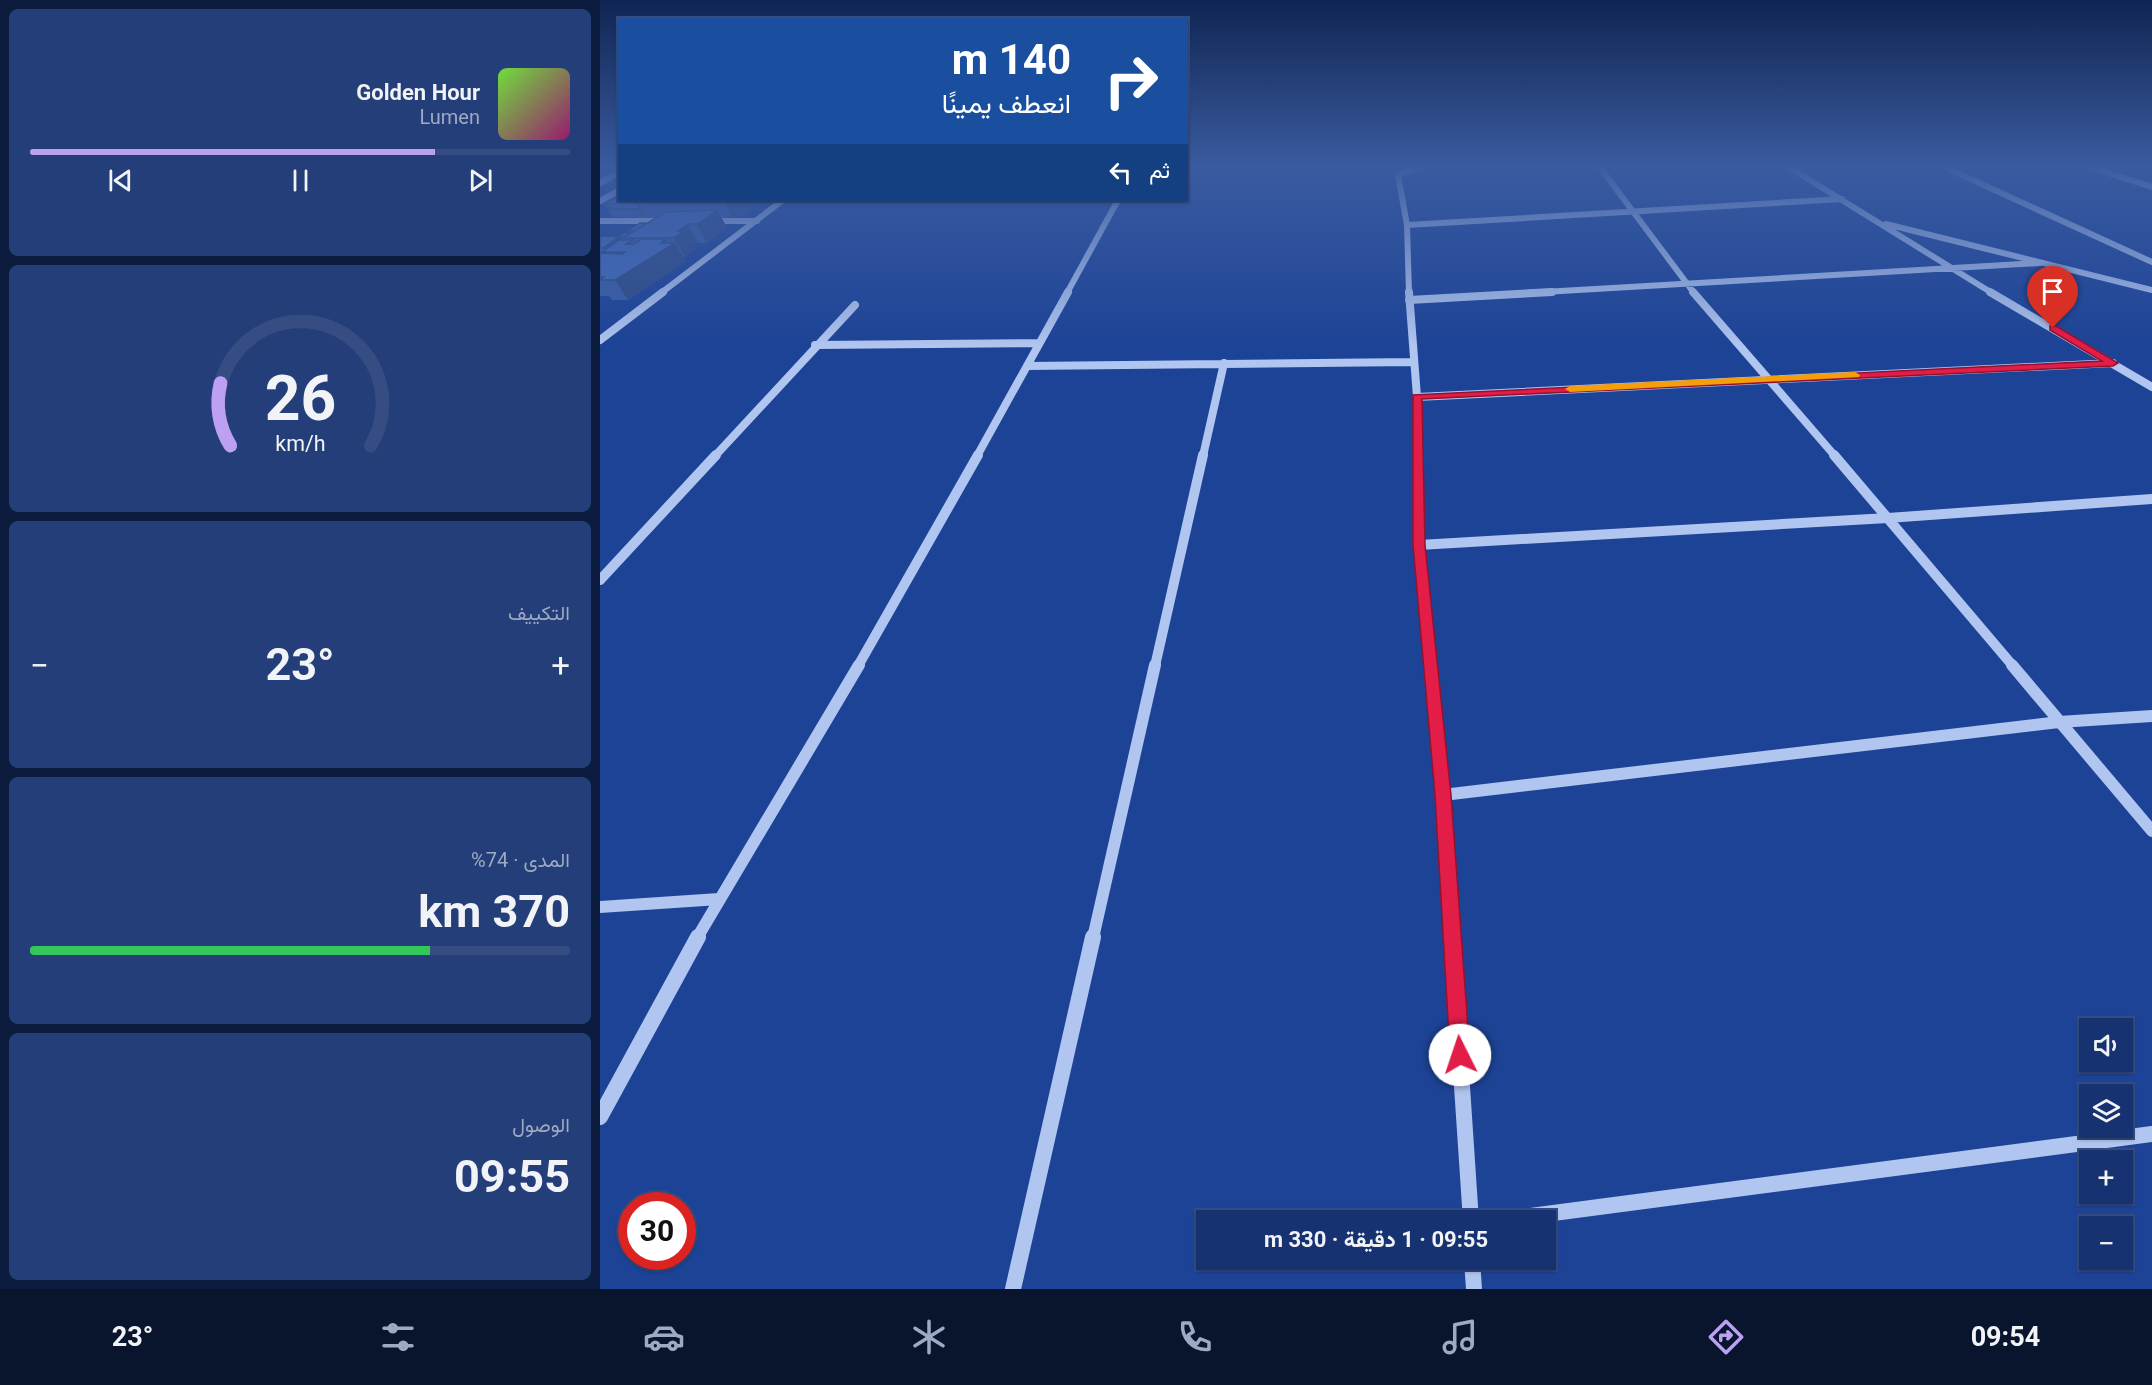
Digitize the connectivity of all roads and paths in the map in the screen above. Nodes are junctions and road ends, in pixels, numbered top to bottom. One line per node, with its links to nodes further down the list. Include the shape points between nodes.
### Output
1 (750, 226): 15 (street)
2 (1103, 226): 17 (street)
3 (1407, 226): 13 (street)
4 (1645, 226): 11 (street)
5 (1882, 226): 10 (street)
6 (1894, 226): 9 (street)
7 (2074, 226): 8 (street)
8 (2152, 262)
9 (2040, 263): 10 (street); 12 (street)
10 (1953, 270): 11 (street); 21 (street)
11 (1688, 286): 13 (street); 23 (street)
12 (2152, 290)
13 (1409, 300): 19 (street)
14 (855, 305): 18 (street)
15 (604, 334): 16 (street)
16 (600, 340)
17 (1038, 343): 18 (street); 22 (street)
18 (815, 345): 29 (street)
19 (1412, 362): 20 (street); 25 (street)
20 (1224, 363): 22 (street); 41 (street)
21 (2113, 363): 23 (street); 24 (street)
22 (1027, 366): 34 (street, via 904,589)
23 (1770, 379): 25 (street); 27 (street)
24 (2152, 387)
25 (1417, 397): 28 (street)
26 (2152, 499): 27 (street)
27 (1888, 518): 28 (street); 31 (street)
28 (1419, 545): 32 (street)
29 (600, 580)
30 (2152, 716): 31 (street)
31 (2059, 722): 32 (street); 33 (street)
32 (1443, 795): 38 (street)
33 (2152, 831)
34 (719, 899): 35 (street); 36 (street)
35 (600, 907)
36 (600, 1117)
37 (2152, 1134): 39 (street)
38 (1470, 1210)
39 (1556, 1213)
40 (1473, 1270): 42 (street)
41 (1013, 1289)
42 (1474, 1289)

